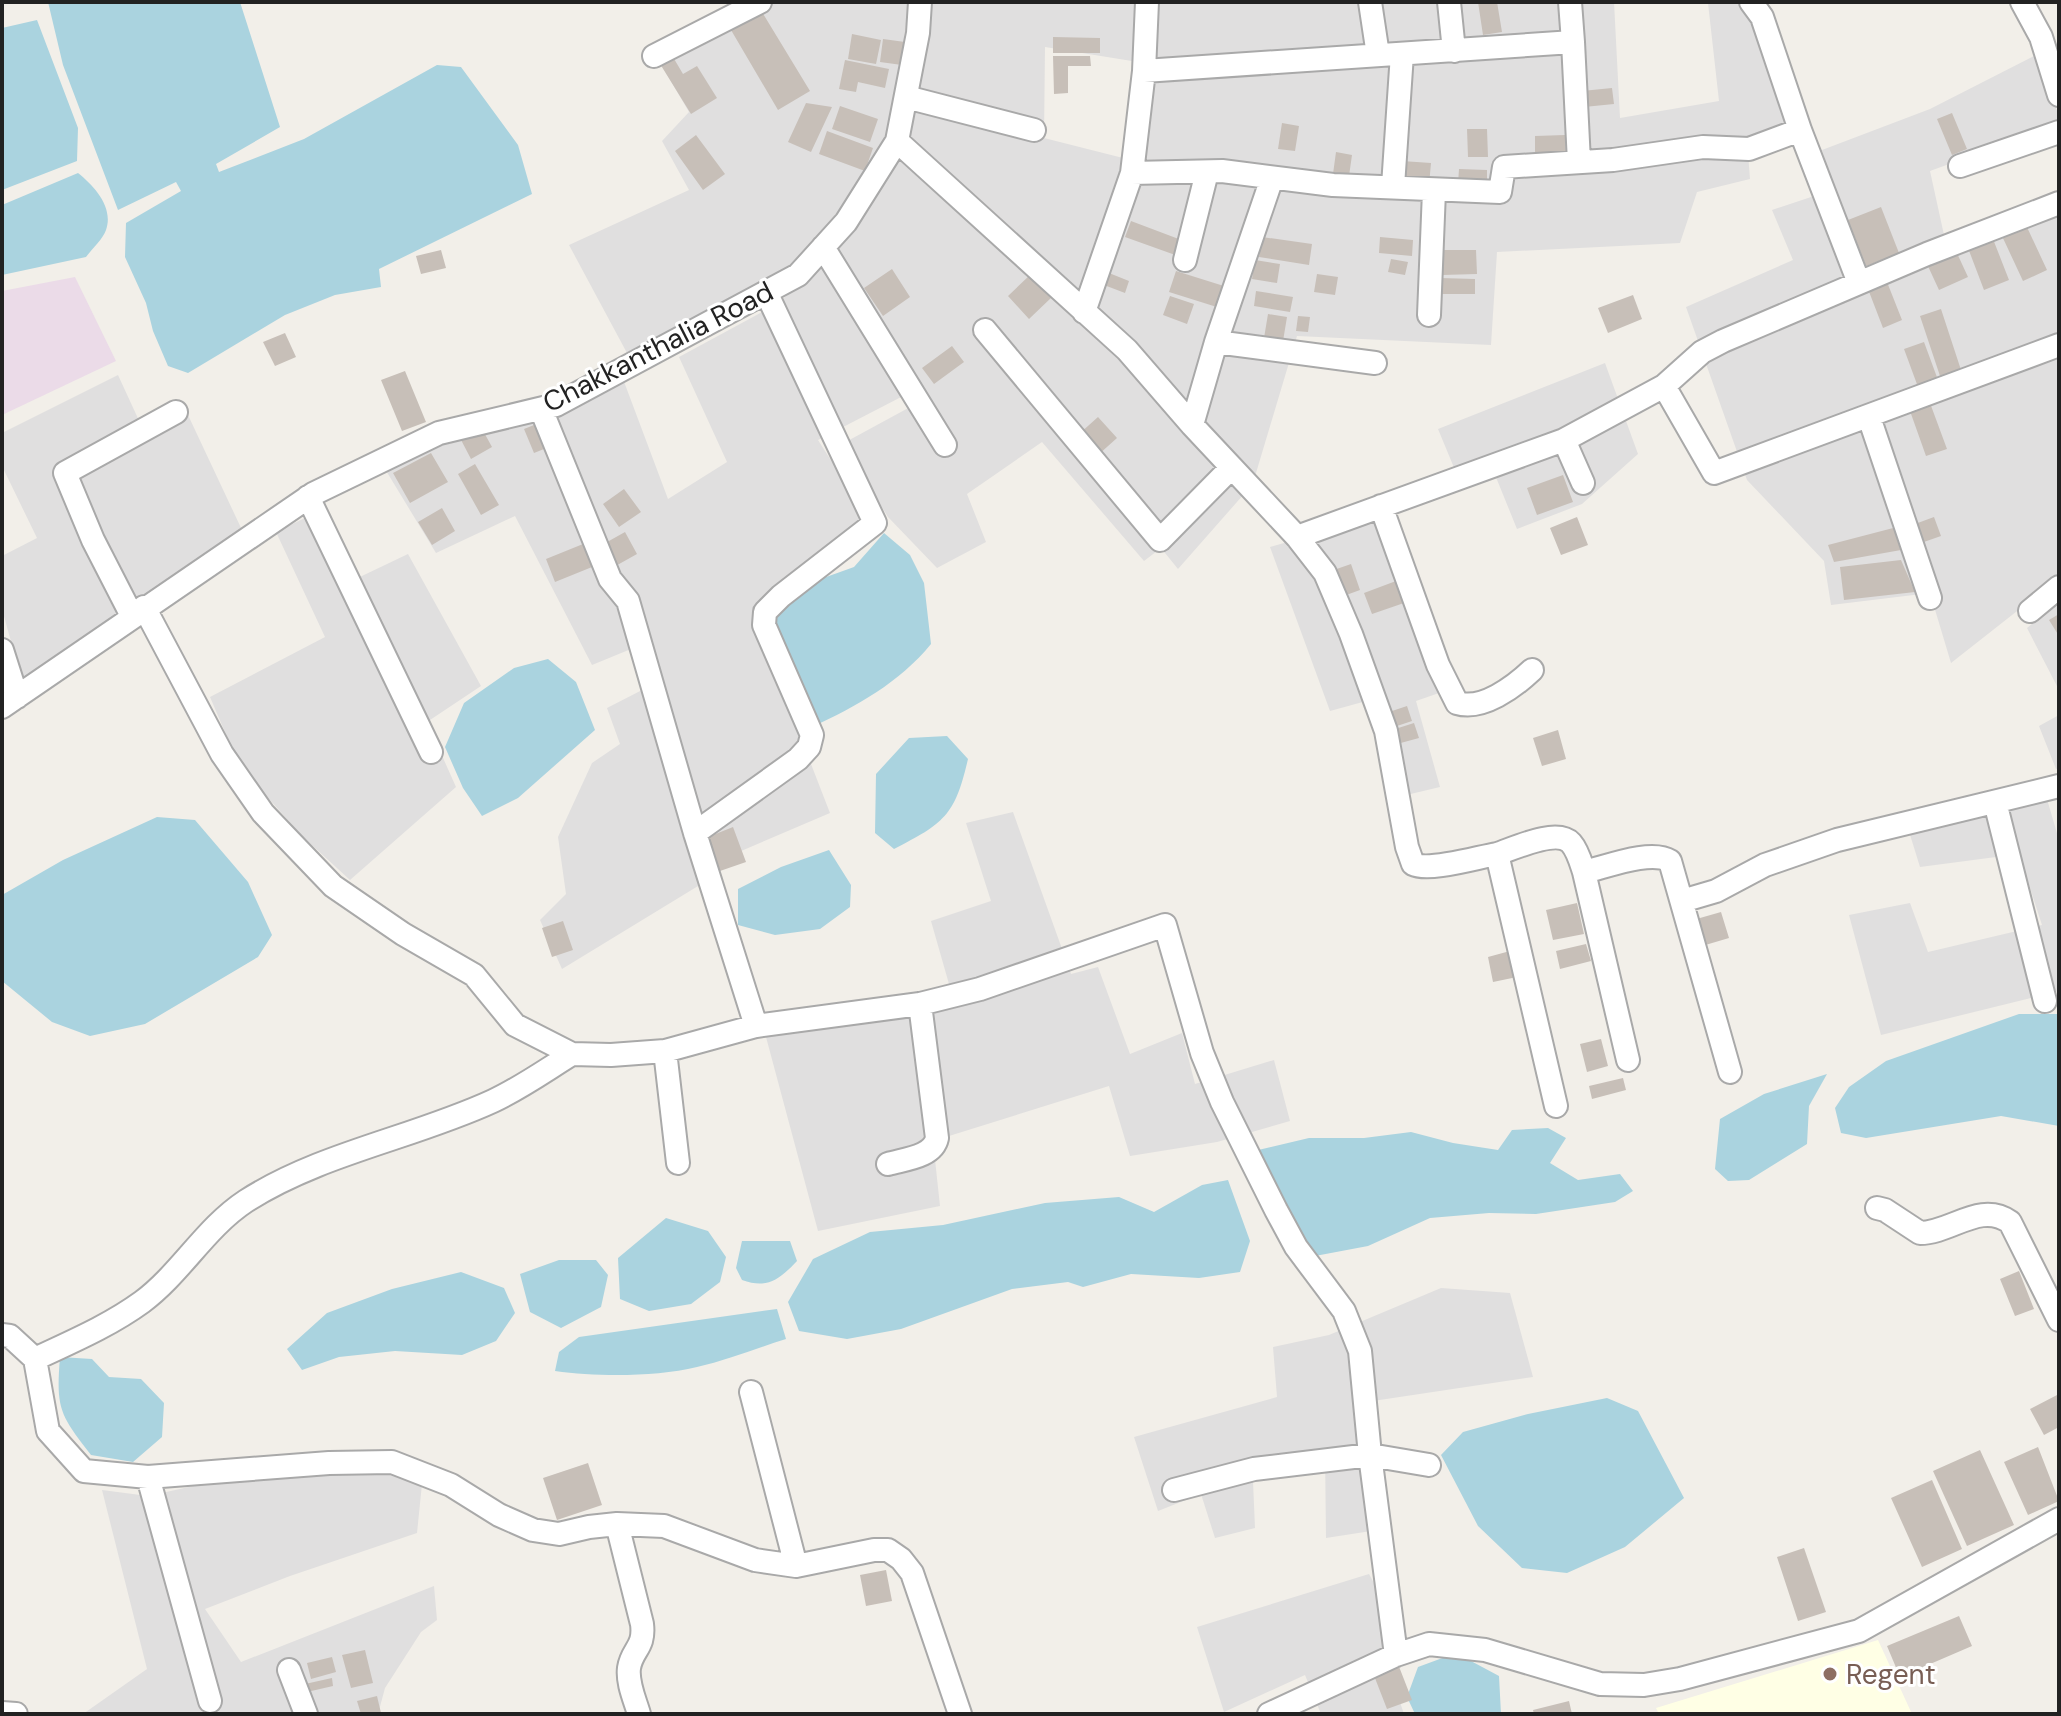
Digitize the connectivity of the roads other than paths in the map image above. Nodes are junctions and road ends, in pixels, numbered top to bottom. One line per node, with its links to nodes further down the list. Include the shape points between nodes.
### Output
1 (760, 2): 13 (street)
2 (920, 2): 16 (street, Chakkanthalia Road)
3 (1147, 2): 14 (street)
4 (1370, 2): 12 (street)
5 (1449, 2): 10 (street)
6 (1570, 2): 9 (street)
7 (1751, 2): 18 (street, via 1762,17)
8 (2022, 2): 15 (street, via 2041,37)
9 (1573, 42): 10 (street); 21 (street)
10 (1454, 51): 11 (street)
11 (1402, 54): 12 (street); 26 (street)
12 (1378, 55): 14 (street)
13 (654, 56)
14 (1144, 71): 24 (street)
15 (2059, 95)
16 (906, 97): 17 (street); 20 (street, Chakkanthalia Road)
17 (1034, 130)
18 (1800, 130): 21 (street, via 1749,149 1703,147); 31 (street)
19 (2059, 132): 22 (street)
20 (897, 141): 29 (street, Chakkanthalia Road, via 846,222); 33 (street)
21 (1579, 162): 27 (street, via 1504,167 1500,192)
22 (1960, 166)
23 (1207, 172): 24 (street); 25 (street); 30 (street)
24 (1132, 173): 33 (street)
25 (1272, 178): 26 (street); 36 (street)
26 (1393, 186): 27 (street)
27 (1434, 191): 34 (street)
28 (2059, 203): 31 (street)
29 (823, 247): 32 (street, Chakkanthalia Road, via 798,275); 45 (street)
30 (1185, 260)
31 (1859, 283): 39 (street, via 1702,352)
32 (766, 292): 40 (street, Chakkanthalia Road); 61 (street, via 875,523 765,612 764,625 812,735 809,747)
33 (1084, 312): 43 (street, via 1127,350)
34 (1429, 315)
35 (985, 330): 46 (street, via 1160,540)
36 (1216, 342): 38 (street); 43 (street)
37 (2059, 345): 42 (street)
38 (1375, 363)
39 (1664, 386): 42 (street, via 1714,473); 44 (street)
40 (541, 409): 48 (street, Chakkanthalia Road, via 439,433); 61 (street, via 610,579 628,601)
41 (176, 412): 54 (street, via 65,473 93,540)
42 (1869, 417): 52 (street)
43 (1192, 425): 46 (street)
44 (1564, 440): 47 (street); 49 (street)
45 (945, 445)
46 (1231, 468): 50 (street)
47 (1583, 483)
48 (308, 497): 54 (street, Chakkanthalia Road); 58 (street)
49 (1381, 506): 50 (street); 56 (street, via 1438,665 1457,703 1467,705 1508,691)
50 (1297, 537): 62 (street, via 1325,573 1386,731 1410,860 1418,867)
51 (2059, 587): 53 (street)
52 (1930, 598)
53 (2030, 611)
54 (138, 612): 57 (street, Chakkanthalia Road); 69 (street, via 263,813 333,886 474,975 515,1025)
55 (2, 650): 57 (street)
56 (1532, 670)
57 (10, 702)
58 (431, 752)
59 (2059, 786): 60 (street)
60 (1995, 802): 64 (street, via 1837,840); 65 (street)
61 (695, 833): 67 (street)
62 (1497, 854): 63 (street, via 1557,835 1575,848); 72 (street)
63 (1584, 872): 64 (street, via 1664,857 1673,866); 70 (street)
64 (1682, 901): 71 (street)
65 (2045, 1001)
66 (920, 1004): 67 (street); 74 (street, via 937,1138 928,1152); 80 (street, via 993,985 1165,925 1202,1053 1222,1102 1296,1247 1344,1311 1360,1351)
67 (756, 1026): 68 (street)
68 (665, 1051): 69 (street); 73 (street)
69 (572, 1054): 78 (street, via 495,1100 298,1174 246,1201 210,1230 143,1302)
70 (1628, 1060)
71 (1730, 1072)
72 (1556, 1106)
73 (678, 1163)
74 (888, 1164)
75 (1877, 1208): 76 (street, via 1920,1233 1989,1213 2002,1216 2010,1222)
76 (2059, 1320)
77 (2, 1335): 78 (street)
78 (35, 1359): 82 (street, via 48,1431 84,1471)
79 (751, 1392): 86 (street)
80 (1370, 1455): 81 (street); 83 (street, via 1254,1469); 87 (street)
81 (1429, 1465)
82 (148, 1477): 84 (street, via 392,1462 451,1485 533,1530 559,1534); 89 (street)
83 (1174, 1490)
84 (617, 1524): 86 (street, via 664,1526 755,1560); 94 (street, via 642,1624 643,1637 629,1669)
85 (2057, 1524): 87 (street, via 1859,1631 1680,1679 1600,1684 1456,1646 1429,1644)
86 (796, 1566): 95 (street, via 874,1550 888,1550 901,1559 912,1573)
87 (1396, 1655): 90 (street)
88 (289, 1670): 93 (street)
89 (210, 1701)
90 (1312, 1706): 96 (street)
91 (2, 1713): 92 (street)
92 (16, 1714)
93 (306, 1714)
94 (639, 1714)
95 (960, 1714)
96 (1269, 1714)

